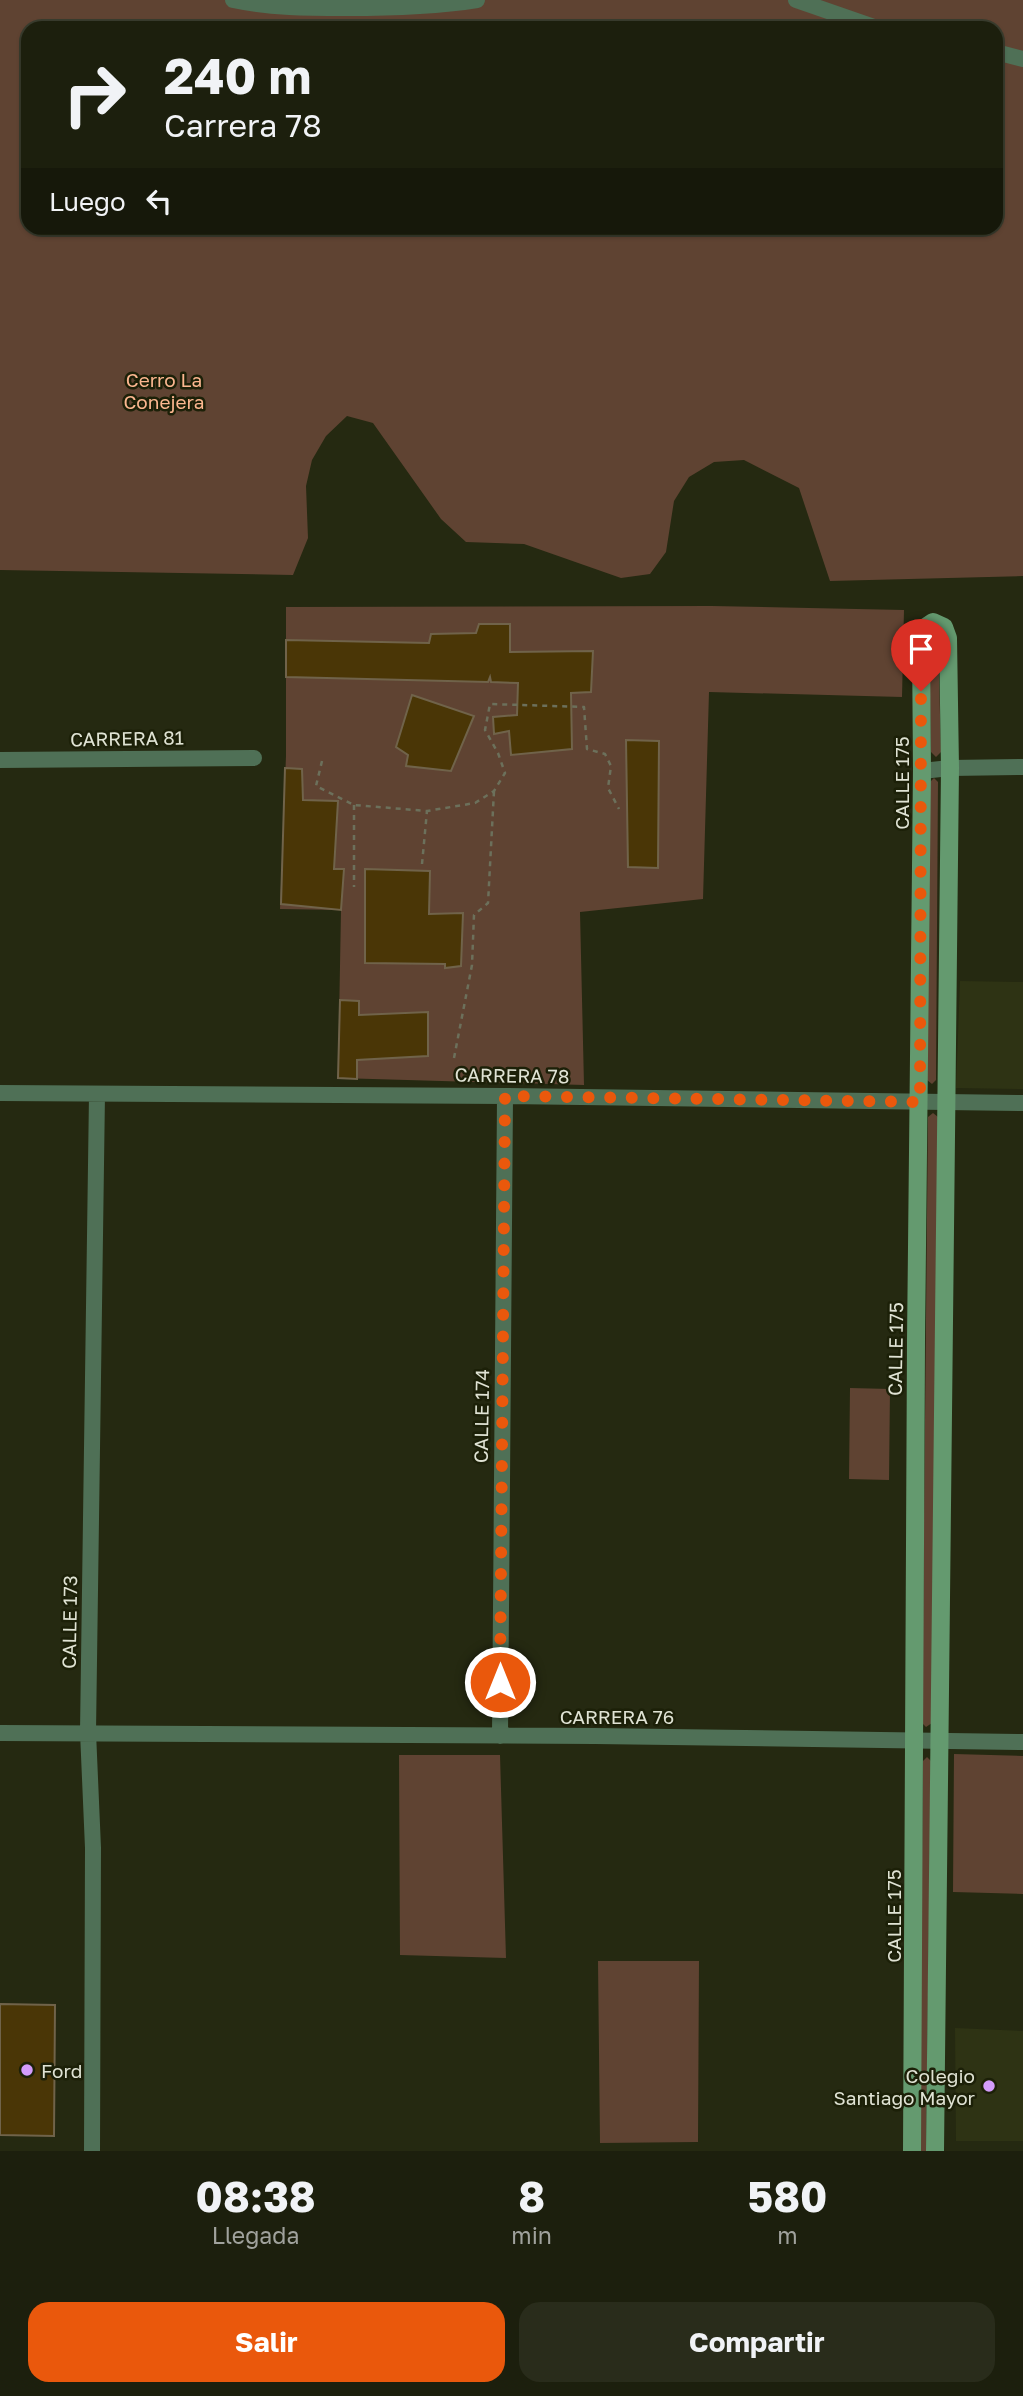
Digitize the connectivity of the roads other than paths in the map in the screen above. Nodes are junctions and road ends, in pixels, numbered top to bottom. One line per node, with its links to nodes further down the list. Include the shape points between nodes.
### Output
1 (233, 0): 2 (street, via 266,7 317,8 438,7)
2 (477, 0)
3 (796, 0): 4 (street)
4 (857, 21)
5 (1003, 54): 6 (street)
6 (1023, 59)
7 (254, 758): 8 (street, CARRERA 81)
8 (0, 760)
9 (1023, 767): 10 (street)
10 (950, 768): 11 (street); 11 (street, CALLE 175, via 948,638 944,627 933,622 924,628 921,638); 16 (street, CALLE 175)
11 (922, 771): 15 (street, CALLE 175)
12 (0, 1093): 13 (street, CARRERA 78)
13 (97, 1094): 14 (street, CARRERA 78); 18 (street, CALLE 173)
14 (505, 1096): 15 (street, CARRERA 78); 20 (street, CALLE 174)
15 (920, 1102): 16 (street, CARRERA 78); 21 (street, CALLE 175)
16 (946, 1102): 17 (street, CARRERA 78); 22 (street, CALLE 175)
17 (1023, 1104)
18 (88, 1732): 19 (street, CARRERA 76); 20 (street, CARRERA 76); 24 (street, CALLE 173, via 93,1848)
19 (0, 1733)
20 (500, 1736): 21 (street, CARRERA 76)
21 (915, 1739): 22 (street, CARRERA 76); 25 (street, CALLE 175)
22 (939, 1741): 23 (street, CARRERA 76); 26 (street, CALLE 175)
23 (1023, 1742)
24 (92, 2151)
25 (912, 2151)
26 (934, 2151)

